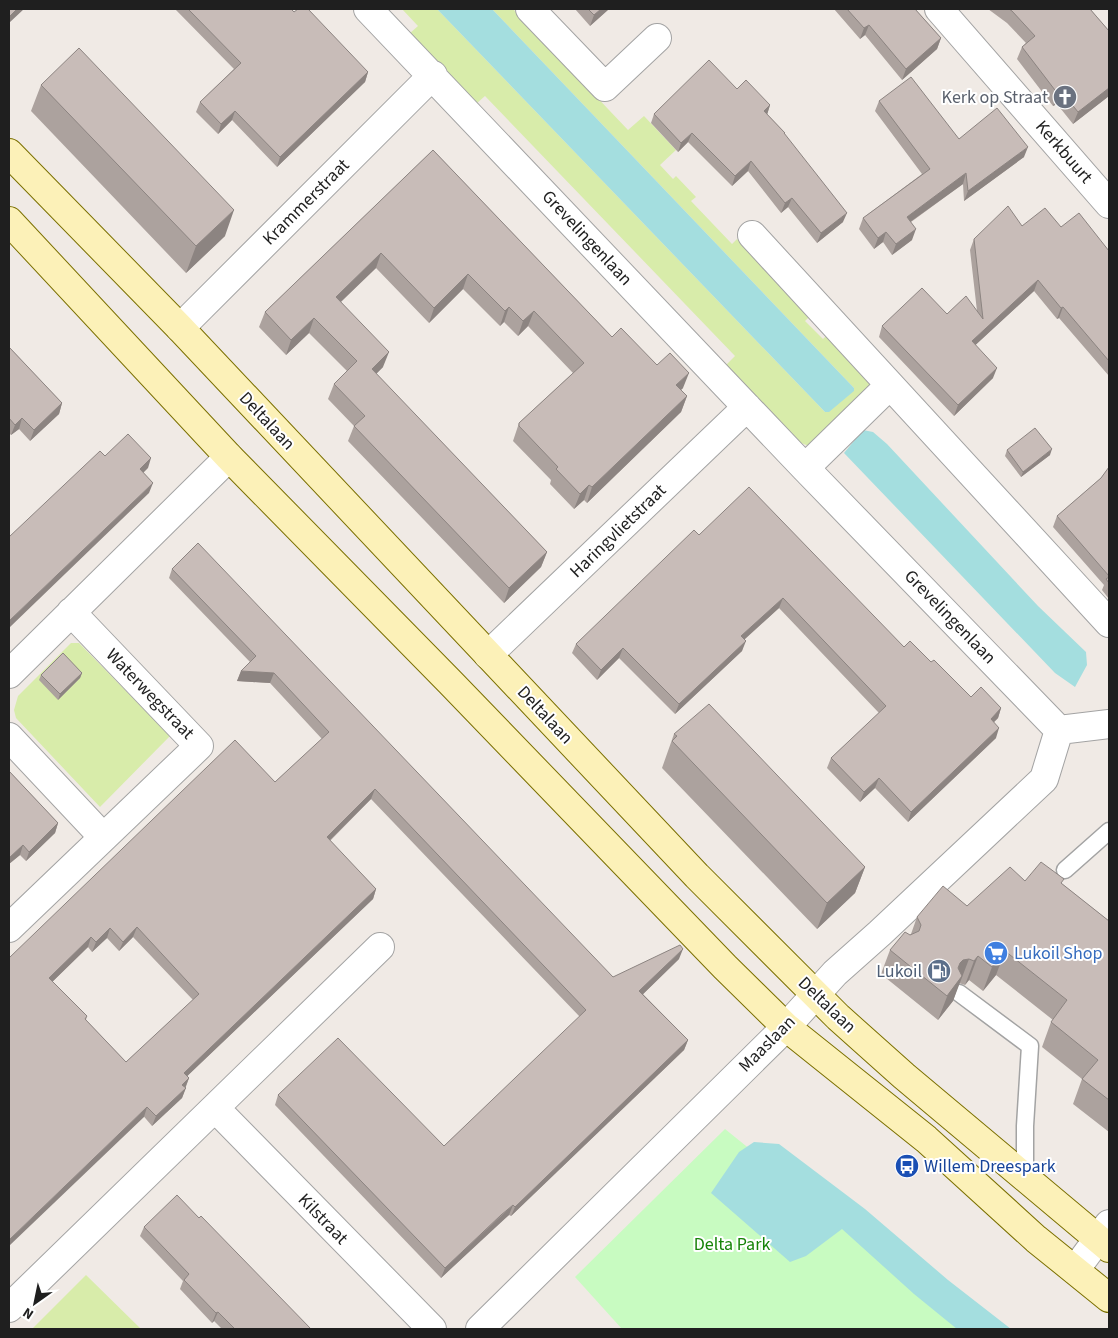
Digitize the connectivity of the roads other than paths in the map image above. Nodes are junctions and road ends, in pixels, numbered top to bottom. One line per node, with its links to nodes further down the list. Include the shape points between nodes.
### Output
1 (368, 9): 5 (street, Grevelingenlaan)
2 (530, 9): 4 (street, via 605,87)
3 (939, 9): 7 (street, Kerkbuurt)
4 (657, 38)
5 (433, 75): 10 (street, Krammerstraat); 12 (street, Grevelingenlaan)
6 (9, 153): 10 (street, Deltalaan)
7 (1109, 204)
8 (9, 221): 13 (street)
9 (752, 235): 11 (street)
10 (180, 328): 17 (street, Deltalaan)
11 (890, 385): 14 (street); 16 (street)
12 (748, 408): 14 (street, Grevelingenlaan); 17 (street, Haringvlietstraat)
13 (229, 457): 15 (street); 29 (street)
14 (805, 468): 20 (street, Grevelingenlaan)
15 (71, 612): 18 (street); 23 (street, Waterwegstraat, via 199,746)
16 (1109, 623)
17 (488, 656): 28 (street, Deltalaan, via 697,876)
18 (9, 674)
19 (1109, 724): 20 (street)
20 (1059, 730): 28 (street, Maaslaan, via 1044,779 887,939 835,973)
21 (9, 737): 23 (street)
22 (1109, 831): 24 (lane)
23 (103, 837): 25 (street, Waterwegstraat)
24 (1065, 870)
25 (9, 928)
26 (380, 947): 30 (street)
27 (959, 993): 31 (lane, via 1030,1046)
28 (815, 994): 29 (street, Maaslaan); 31 (street, Deltalaan, via 904,1076)
29 (786, 1027): 33 (street, via 926,1139); 37 (street, Maaslaan)
30 (215, 1108): 35 (street); 36 (street, Kilstraat)
31 (1025, 1178): 32 (street, Deltalaan)
32 (1106, 1237): 33 (street)
33 (1075, 1270): 34 (street)
34 (1109, 1298)
35 (9, 1308)
36 (432, 1329)
37 (480, 1329)

